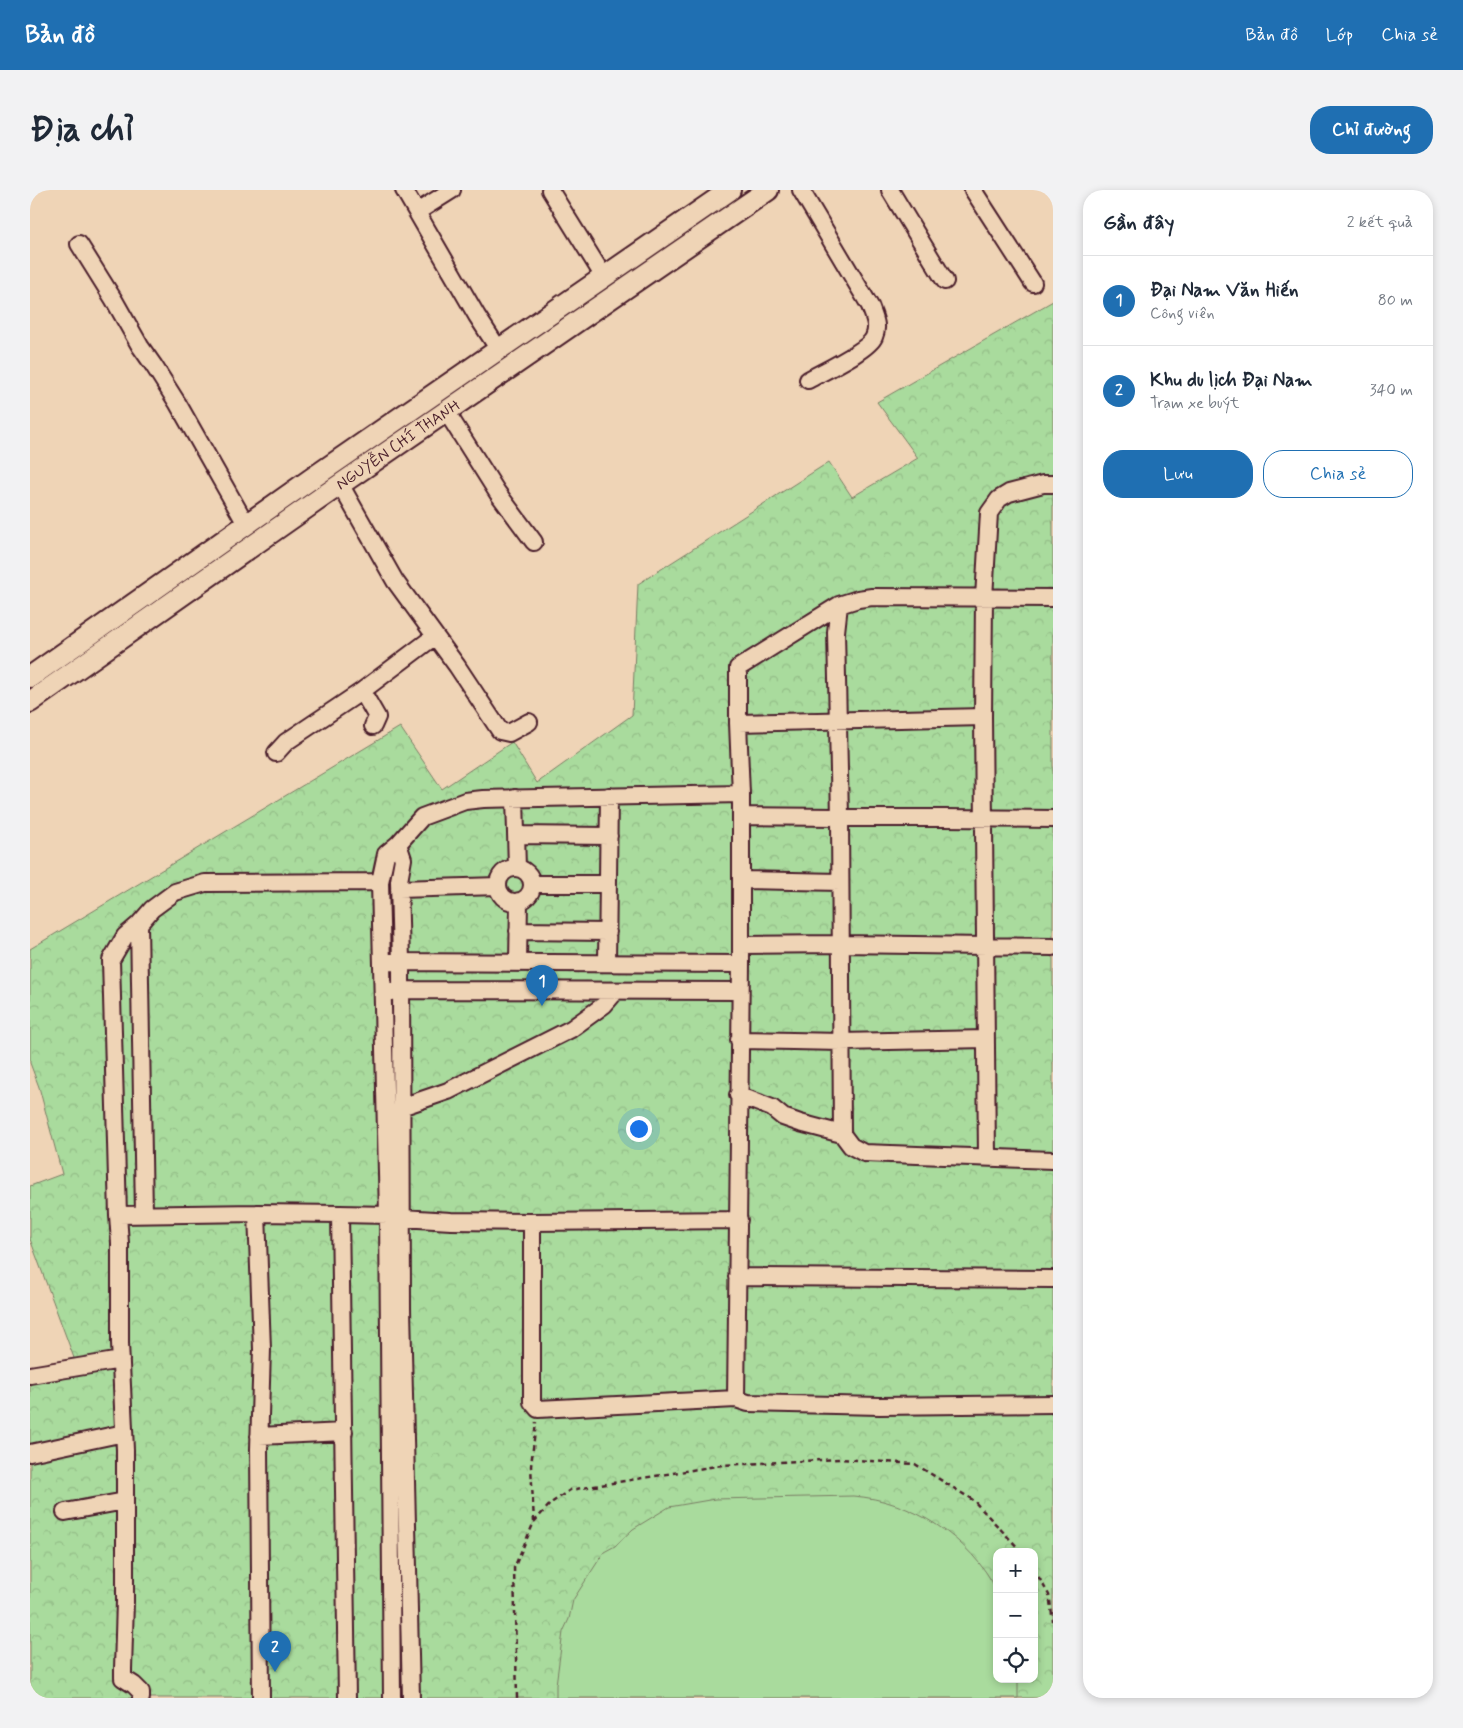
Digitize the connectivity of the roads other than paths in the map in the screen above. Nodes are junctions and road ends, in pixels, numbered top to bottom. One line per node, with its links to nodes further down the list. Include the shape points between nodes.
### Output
1 (404, 190): 9 (street)
2 (452, 190): 9 (street)
3 (550, 190): 11 (street)
4 (730, 190): 11 (main road, NGUYỄN CHÍ THANH)
5 (768, 190): 14 (main road, NGUYỄN CHÍ THANH)
6 (801, 190): 16 (street, via 877,323 874,338 859,351)
7 (890, 190): 12 (street)
8 (973, 190): 13 (street)
9 (417, 212): 15 (street)
10 (79, 244): 21 (street, via 178,404)
11 (604, 277): 14 (main road); 15 (main road, NGUYỄN CHÍ THANH)
12 (945, 281)
13 (1033, 283)
14 (615, 295): 17 (main road, NGUYỄN CHÍ THANH)
15 (499, 350): 18 (main road, NGUYỄN CHÍ THANH)
16 (808, 380)
17 (446, 411): 19 (main road, NGUYỄN CHÍ THANH); 22 (street, via 497,492)
18 (330, 466): 19 (main road); 21 (main road, NGUYỄN CHÍ THANH)
19 (340, 484): 26 (street, via 395,581); 29 (main road, NGUYỄN CHÍ THANH)
20 (1053, 484): 23 (street, via 1009,493 999,499 989,513)
21 (246, 524): 27 (main road, NGUYỄN CHÍ THANH)
22 (534, 542)
23 (984, 598): 24 (street); 25 (street, via 872,597); 30 (street)
24 (1053, 598)
25 (839, 605): 31 (street, via 836,632); 33 (street, via 738,668)
26 (435, 636): 28 (street); 32 (street, via 500,731 509,733)
27 (30, 677)
28 (362, 691): 34 (street, via 377,717); 35 (street, via 286,742)
29 (30, 702)
30 (983, 716): 31 (street); 41 (street)
31 (838, 720): 33 (street); 40 (street)
32 (529, 722)
33 (738, 723): 36 (street)
34 (374, 726)
35 (276, 753)
36 (741, 794): 37 (street); 39 (street)
37 (609, 796): 38 (street); 44 (street)
38 (514, 798): 43 (street); 45 (street, via 465,801 422,817)
39 (741, 816): 40 (street); 47 (street)
40 (840, 817): 41 (street); 49 (street)
41 (984, 818): 42 (street); 60 (street)
42 (1053, 819)
43 (516, 835): 44 (street); 46 (street)
44 (609, 836): 51 (street)
45 (398, 844): 48 (street, via 386,854); 53 (street, via 402,859)
46 (517, 868): 50 (street, via 527,873); 52 (street, via 506,871)
47 (741, 880): 49 (street); 59 (street)
48 (380, 882): 55 (street, via 205,883 175,892 152,909); 62 (street)
49 (840, 882): 58 (street)
50 (532, 884): 51 (street); 54 (street, via 529,895)
51 (608, 884): 57 (street)
52 (498, 886): 53 (street); 54 (street, via 508,900)
53 (399, 889): 63 (street)
54 (519, 901): 56 (street)
55 (139, 924): 80 (street); 82 (street, via 124,936 111,960)
56 (518, 931): 57 (street); 64 (street)
57 (608, 932): 65 (street)
58 (840, 944): 59 (street); 60 (street); 73 (street)
59 (740, 945): 66 (street)
60 (986, 945): 61 (street); 71 (street)
61 (1053, 947)
62 (381, 962): 63 (street); 70 (street)
63 (401, 962): 64 (street); 67 (street)
64 (518, 963): 65 (street)
65 (607, 963): 66 (street)
66 (740, 964): 69 (street)
67 (401, 990): 68 (street); 70 (street); 75 (street)
68 (616, 991): 69 (street); 75 (street, via 604,1005 571,1028 448,1091)
69 (740, 991): 72 (street)
70 (382, 993): 83 (street)
71 (986, 1039): 73 (street); 77 (street)
72 (739, 1040): 73 (street); 74 (street)
73 (841, 1042): 76 (street)
74 (738, 1095): 76 (street, via 772,1108 783,1117); 84 (street)
75 (401, 1107): 83 (street)
76 (842, 1134): 77 (street, via 851,1146 864,1153)
77 (987, 1157): 78 (street)
78 (1053, 1160)
79 (257, 1213): 80 (street); 81 (street); 94 (street, via 262,1349)
80 (144, 1214): 82 (street)
81 (340, 1214): 83 (street); 92 (street)
82 (118, 1215): 88 (street)
83 (395, 1216): 85 (street, via 451,1221); 101 (street); 102 (street, via 402,1308)
84 (739, 1220): 85 (street); 86 (street)
85 (532, 1222): 90 (street, via 532,1402 538,1408)
86 (737, 1277): 87 (street); 90 (street)
87 (1053, 1279)
88 (121, 1360): 89 (street); 93 (street)
89 (30, 1374)
90 (736, 1399): 91 (street, via 748,1403 861,1405)
91 (1053, 1404)
92 (344, 1432): 94 (street); 100 (street)
93 (124, 1433): 95 (street); 96 (street)
94 (259, 1436): 99 (street)
95 (30, 1453)
96 (125, 1501): 97 (street); 98 (street, via 122,1668 124,1678 141,1692)
97 (65, 1512)
98 (141, 1698)
99 (262, 1698)
100 (347, 1698)
101 (392, 1698)
102 (410, 1698)

